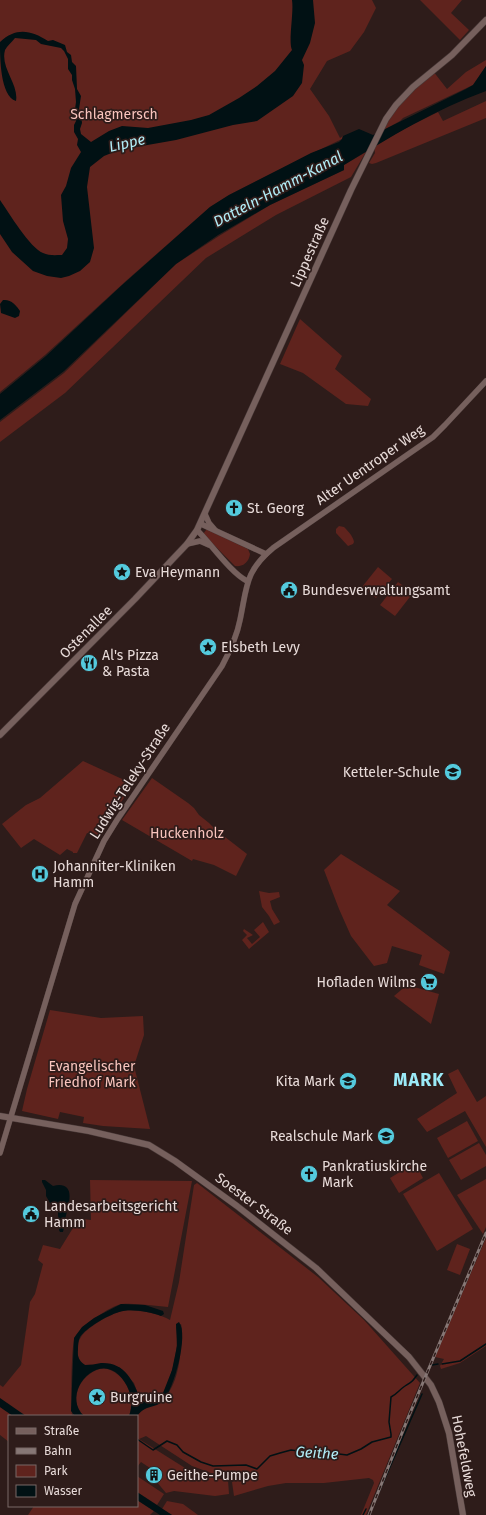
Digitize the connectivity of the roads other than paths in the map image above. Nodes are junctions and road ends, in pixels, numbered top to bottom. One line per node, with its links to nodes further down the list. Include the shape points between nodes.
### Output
1 (486, 20): 3 (main road, Lippestraße, via 452,55 413,87 392,110 382,126)
2 (486, 381): 8 (street, Alter Uentroper Weg, via 433,436)
3 (205, 514): 4 (main road, Lippestraße); 5 (street)
4 (199, 528): 5 (street); 6 (main road, Ostenallee); 7 (street)
5 (216, 530): 8 (street)
6 (187, 544): 7 (street, via 200,541); 10 (main road, Ostenallee, via 90,646)
7 (212, 548): 9 (street)
8 (266, 554): 9 (street, Alter Uentroper Weg, via 254,567)
9 (248, 581): 12 (street, Ludwig-Teleky-Straße, via 237,631 222,666 117,820 82,886 61,946)
10 (0, 735)
11 (0, 1116): 12 (main road, Soester Straße)
12 (11, 1118): 13 (street, Ludwig-Teleky-Straße); 14 (main road, Soester Straße, via 60,1125 141,1142 157,1149 237,1206 336,1286 417,1365)
13 (0, 1153)
14 (439, 1402): 15 (main road, Hohefeldweg, via 449,1433)
15 (463, 1515)

